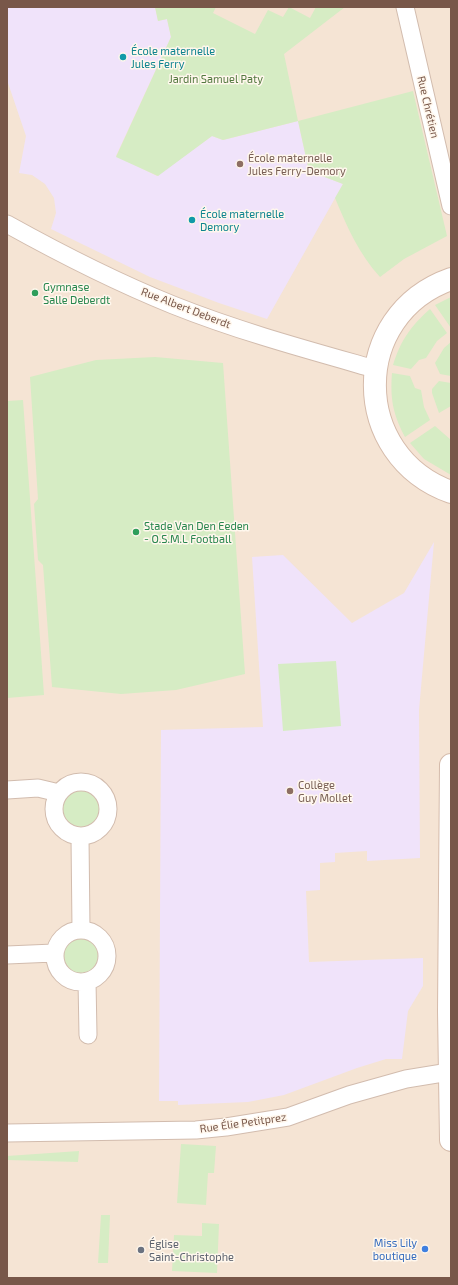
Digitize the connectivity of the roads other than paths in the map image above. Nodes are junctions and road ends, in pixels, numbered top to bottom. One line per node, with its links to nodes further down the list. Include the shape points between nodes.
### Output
1 (405, 7): 2 (street, Rue Chrétien)
2 (451, 206)
3 (7, 224): 5 (street, Rue Albert Deberdt, via 66,257 172,305)
4 (451, 279): 5 (street, via 426,291 402,312 384,338)
5 (375, 370): 6 (street, via 377,411 394,450 419,475)
6 (451, 492)
7 (451, 765): 16 (street)
8 (7, 790): 9 (street, via 38,788)
9 (59, 793): 10 (street, via 54,806 56,821 66,832); 10 (street, via 70,784 84,782 96,788 105,798 108,812 103,824 93,834)
10 (80, 837): 11 (street)
11 (81, 929): 12 (street, via 62,936); 14 (street, via 94,933 106,949 106,963 103,969)
12 (54, 953): 13 (street); 14 (street, via 56,966 63,976 74,981)
13 (7, 955)
14 (87, 981): 15 (street)
15 (88, 1035)
16 (450, 1066): 17 (street, Rue Élie Petitprez, via 349,1095 288,1117 226,1127 196,1130); 18 (street)
17 (7, 1133)
18 (451, 1140)

